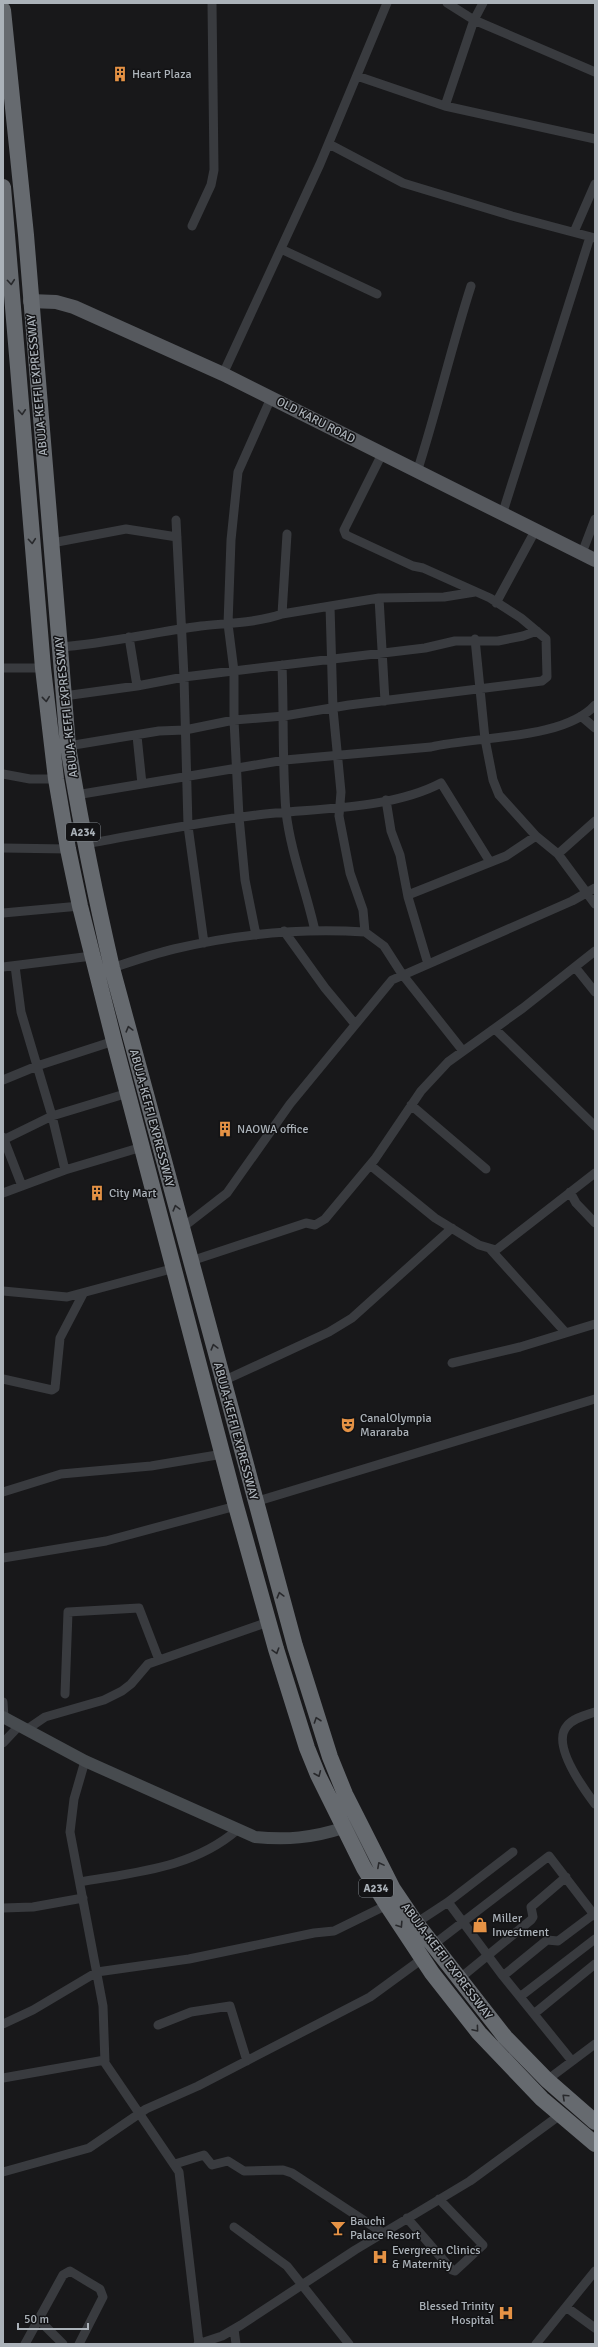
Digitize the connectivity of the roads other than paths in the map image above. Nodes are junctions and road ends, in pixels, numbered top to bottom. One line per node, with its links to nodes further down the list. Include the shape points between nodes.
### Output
1 (212, 3): 14 (street, via 214,170 211,185)
2 (387, 3): 8 (street)
3 (447, 3): 6 (street)
4 (483, 3): 6 (street)
5 (3, 10): 20 (highway, ABUJA-KEFFI EXPRESSWAY / A234)
6 (474, 20): 7 (street); 9 (street)
7 (595, 72)
8 (357, 76): 9 (street); 11 (street)
9 (445, 106): 10 (street)
10 (595, 139)
11 (329, 144): 15 (street, via 403,183); 17 (street)
12 (595, 184): 15 (street)
13 (3, 187): 21 (highway, ABUJA-KEFFI EXPRESSWAY / A234, one-way to 21)
14 (192, 226)
15 (574, 232): 16 (street)
16 (593, 237): 26 (street)
17 (281, 249): 19 (street); 22 (street)
18 (471, 286): 25 (street, via 452,346 437,412)
19 (378, 294)
20 (30, 301): 22 (main road, OLD KARU ROAD, via 56,302 74,307); 32 (highway, ABUJA-KEFFI EXPRESSWAY / A234)
21 (8, 304): 49 (highway, ABUJA-KEFFI EXPRESSWAY / A234, one-way to 49)
22 (223, 374): 23 (main road, OLD KARU ROAD)
23 (271, 398): 24 (main road, OLD KARU ROAD); 39 (street, via 238,472 230,540)
24 (382, 454): 25 (main road, OLD KARU ROAD); 34 (street, via 344,530 346,535)
25 (417, 472): 26 (main road, OLD KARU ROAD)
26 (502, 515): 29 (main road, OLD KARU ROAD)
27 (595, 519): 33 (street)
28 (176, 520): 31 (street)
29 (535, 530): 33 (main road, OLD KARU ROAD); 36 (street)
30 (287, 534): 38 (street)
31 (177, 537): 32 (street, via 126,529); 40 (street)
32 (52, 543): 44 (highway, ABUJA-KEFFI EXPRESSWAY / A234)
33 (589, 556)
34 (475, 592): 35 (street, via 444,597); 36 (street)
35 (379, 598): 37 (street); 45 (street)
36 (496, 603): 41 (street)
37 (330, 606): 38 (street); 46 (street)
38 (282, 614): 39 (street)
39 (228, 624): 40 (street); 50 (street)
40 (182, 629): 42 (street); 51 (street)
41 (537, 631): 43 (street, via 498,640); 53 (street, via 546,639 547,677 542,681)
42 (129, 637): 44 (street, via 92,645); 52 (street)
43 (475, 639): 45 (street); 53 (street)
44 (59, 647): 54 (highway, ABUJA-KEFFI EXPRESSWAY / A234)
45 (382, 653): 46 (street, via 355,655); 55 (street)
46 (331, 661): 47 (street); 57 (street)
47 (282, 665): 50 (street); 58 (street)
48 (3, 668): 49 (street)
49 (43, 668): 71 (highway, ABUJA-KEFFI EXPRESSWAY / A234, one-way to 71)
50 (234, 671): 51 (street); 60 (street)
51 (184, 677): 52 (street); 62 (street)
52 (137, 686): 54 (street)
53 (481, 690): 55 (street); 64 (street)
54 (64, 696): 65 (highway, ABUJA-KEFFI EXPRESSWAY / A234)
55 (385, 701): 57 (street)
56 (595, 705): 59 (street)
57 (333, 709): 58 (street); 66 (street)
58 (284, 716): 60 (street); 67 (street)
59 (581, 716): 61 (street); 64 (street, via 556,727)
60 (234, 720): 62 (street); 68 (street)
61 (595, 728)
62 (185, 730): 63 (street, via 160,731); 70 (street)
63 (137, 736): 65 (street); 72 (street)
64 (485, 739): 66 (street); 80 (street, via 493,780 499,795)
65 (68, 746): 73 (highway, ABUJA-KEFFI EXPRESSWAY / A234)
66 (338, 756): 67 (street); 75 (street)
67 (285, 760): 68 (street); 76 (street)
68 (238, 768): 70 (street); 77 (street)
69 (3, 774): 71 (street, via 30,779)
70 (187, 777): 72 (street); 79 (street)
71 (56, 779): 83 (highway, ABUJA-KEFFI EXPRESSWAY / A234)
72 (142, 784): 73 (street)
73 (76, 795): 81 (highway, ABUJA-KEFFI EXPRESSWAY / A234)
74 (386, 800): 75 (street); 85 (street, via 404,797 441,783); 87 (street, via 391,831 400,855)
75 (340, 807): 76 (street); 93 (street, via 339,816 350,873 362,910)
76 (286, 812): 77 (street); 92 (street, via 296,868)
77 (239, 817): 79 (street); 94 (street, via 244,880)
78 (595, 821): 84 (street)
79 (188, 826): 81 (street); 95 (street)
80 (536, 836): 84 (street); 85 (street, via 516,850)
81 (86, 844): 102 (highway, ABUJA-KEFFI EXPRESSWAY / A234)
82 (3, 848): 83 (street)
83 (68, 849): 89 (highway, ABUJA-KEFFI EXPRESSWAY / A234)
84 (558, 854): 86 (street)
85 (490, 862): 87 (street)
86 (591, 890): 88 (street); 98 (street)
87 (408, 894): 98 (street)
88 (595, 904)
89 (80, 906): 90 (street); 97 (highway, ABUJA-KEFFI EXPRESSWAY / A234)
90 (3, 913)
91 (284, 931): 92 (street); 94 (street); 105 (street)
92 (315, 931): 93 (street)
93 (365, 932): 103 (street, via 384,946)
94 (256, 935): 95 (street)
95 (204, 943): 102 (street, via 174,949)
96 (595, 951): 101 (street)
97 (92, 956): 99 (street); 107 (highway, ABUJA-KEFFI EXPRESSWAY / A234)
98 (428, 964): 103 (street)
99 (14, 966): 100 (street); 109 (street, via 21,1012)
100 (3, 967)
101 (575, 967): 104 (street); 106 (street)
102 (112, 968): 125 (highway, ABUJA-KEFFI EXPRESSWAY / A234, one-way to 102)
103 (402, 974): 105 (street, via 392,980); 108 (street)
104 (595, 992)
105 (355, 1024): 125 (street, via 290,1104 227,1193)
106 (495, 1029): 108 (street); 114 (street)
107 (114, 1040): 109 (street); 111 (highway, ABUJA-KEFFI EXPRESSWAY / A234)
108 (463, 1051): 112 (street, via 448,1062)
109 (37, 1066): 110 (street); 113 (street)
110 (3, 1080)
111 (128, 1093): 113 (street); 116 (highway, ABUJA-KEFFI EXPRESSWAY / A234)
112 (411, 1105): 117 (street); 118 (street)
113 (52, 1116): 115 (street); 119 (street)
114 (595, 1125)
115 (3, 1139): 121 (street)
116 (142, 1147): 119 (street); 129 (highway, ABUJA-KEFFI EXPRESSWAY / A234)
117 (370, 1165): 126 (street, via 435,1218); 128 (street, via 324,1219 315,1225 306,1223)
118 (486, 1168)
119 (65, 1170): 121 (street)
120 (595, 1173): 122 (street)
121 (22, 1186): 123 (street)
122 (570, 1192): 124 (street, via 576,1203); 127 (street, via 500,1248)
123 (3, 1193)
124 (595, 1223)
125 (182, 1228): 128 (highway, ABUJA-KEFFI EXPRESSWAY / A234)
126 (452, 1228): 127 (street); 136 (street, via 352,1318 328,1332)
127 (491, 1250): 133 (street)
128 (190, 1261): 136 (highway, ABUJA-KEFFI EXPRESSWAY / A234, one-way to 128)
129 (175, 1268): 131 (street); 138 (highway, ABUJA-KEFFI EXPRESSWAY / A234)
130 (3, 1291): 131 (street, via 61,1298)
131 (83, 1294): 135 (street, via 60,1338 55,1388 52,1390)
132 (595, 1324): 133 (street)
133 (566, 1333): 134 (street)
134 (452, 1363)
135 (3, 1379)
136 (222, 1381): 140 (highway, ABUJA-KEFFI EXPRESSWAY / A234)
137 (595, 1399): 140 (street)
138 (222, 1454): 139 (street, via 150,1466 61,1474); 141 (highway, ABUJA-KEFFI EXPRESSWAY / A234)
139 (3, 1492)
140 (255, 1502): 164 (highway, ABUJA-KEFFI EXPRESSWAY / A234, one-way to 140, via 380,1864 345,1794 330,1757 295,1646)
141 (236, 1506): 142 (street, via 106,1541); 143 (highway, ABUJA-KEFFI EXPRESSWAY / A234)
142 (3, 1558)
143 (268, 1622): 144 (street); 153 (highway, ABUJA-KEFFI EXPRESSWAY / A234, one-way to 153, via 307,1748)
144 (159, 1660): 145 (street, via 139,1608 68,1612); 149 (street, via 148,1664 122,1691 104,1700 45,1717)
145 (65, 1694)
146 (3, 1702): 148 (street)
147 (595, 1712): 152 (street, via 566,1726 562,1739 563,1751)
148 (4, 1717): 149 (street)
149 (23, 1728): 150 (street); 151 (street)
150 (3, 1743)
151 (85, 1761): 154 (street); 157 (street, via 74,1799 70,1832)
152 (595, 1804)
153 (343, 1828): 154 (street, via 318,1836 282,1840 254,1837); 160 (highway, ABUJA-KEFFI EXPRESSWAY / A234)
154 (237, 1830): 157 (street, via 221,1844 168,1866)
155 (513, 1852): 159 (street)
156 (566, 1877): 162 (street); 163 (street, via 551,1857 546,1857); 167 (street, via 531,1907 533,1917)
157 (80, 1882): 158 (street)
158 (83, 1898): 161 (street, via 33,1907); 171 (street)
159 (448, 1902): 163 (street); 164 (street)
160 (387, 1905): 168 (highway, ABUJA-KEFFI EXPRESSWAY / A234, one-way to 168); 171 (street, via 334,1932 314,1933 188,1959)
161 (3, 1908)
162 (594, 1915): 173 (street, via 558,1941 547,1940)
163 (462, 1922): 166 (street); 167 (street)
164 (416, 1923): 166 (highway, ABUJA-KEFFI EXPRESSWAY / A234)
165 (595, 1939): 176 (street)
166 (433, 1945): 169 (highway, ABUJA-KEFFI EXPRESSWAY / A234)
167 (487, 1956): 173 (street); 174 (street)
168 (422, 1959): 172 (highway, ABUJA-KEFFI EXPRESSWAY / A234); 183 (street, via 370,1997)
169 (447, 1963): 172 (highway); 174 (highway, ABUJA-KEFFI EXPRESSWAY / A234)
170 (595, 1964): 178 (street)
171 (98, 1972): 179 (street, via 33,2010); 182 (street, via 103,2006)
172 (432, 1973): 177 (highway, ABUJA-KEFFI EXPRESSWAY / A234)
173 (503, 1976): 176 (street)
174 (459, 1979): 175 (highway, ABUJA-KEFFI EXPRESSWAY / A234)
175 (469, 1992): 177 (highway, via 460,1995); 186 (highway, ABUJA-KEFFI EXPRESSWAY / A234, via 506,2037)
176 (521, 1996): 178 (street)
177 (454, 2002): 188 (highway, ABUJA-KEFFI EXPRESSWAY / A234, one-way to 188, via 509,2066)
178 (534, 2013): 184 (street)
179 (3, 2024)
180 (158, 2025): 183 (street, via 191,2012 230,2006)
181 (595, 2044): 184 (street)
182 (105, 2060): 185 (street); 187 (street, via 108,2069)
183 (247, 2061): 187 (street)
184 (572, 2061): 186 (street)
185 (3, 2078)
186 (547, 2080): 189 (highway, ABUJA-KEFFI EXPRESSWAY / A234, one-way to 186)
187 (140, 2113): 191 (street); 192 (street, via 89,2148)
188 (560, 2115): 190 (highway, ABUJA-KEFFI EXPRESSWAY / A234); 193 (street, via 470,2181)
189 (595, 2122)
190 (595, 2144)
191 (175, 2164): 196 (street, via 204,2155 212,2165 228,2161 244,2170 283,2170 292,2173); 206 (street, via 179,2172)
192 (3, 2172)
193 (439, 2199): 194 (street); 194 (street, via 483,2245 455,2271)
194 (407, 2218): 196 (street)
195 (234, 2226): 198 (street, via 287,2266)
196 (383, 2233): 198 (street)
197 (595, 2271): 199 (street)
198 (301, 2286): 202 (street); 208 (street)
199 (566, 2307): 201 (street); 209 (street)
200 (39, 2320): 203 (street); 204 (street); 205 (street, via 63,2275 70,2271 100,2289 103,2297)
201 (595, 2328)
202 (234, 2329): 206 (street); 207 (street)
203 (25, 2344)
204 (63, 2344)
205 (80, 2344)
206 (199, 2344)
207 (236, 2344)
208 (349, 2344)
209 (536, 2344)

